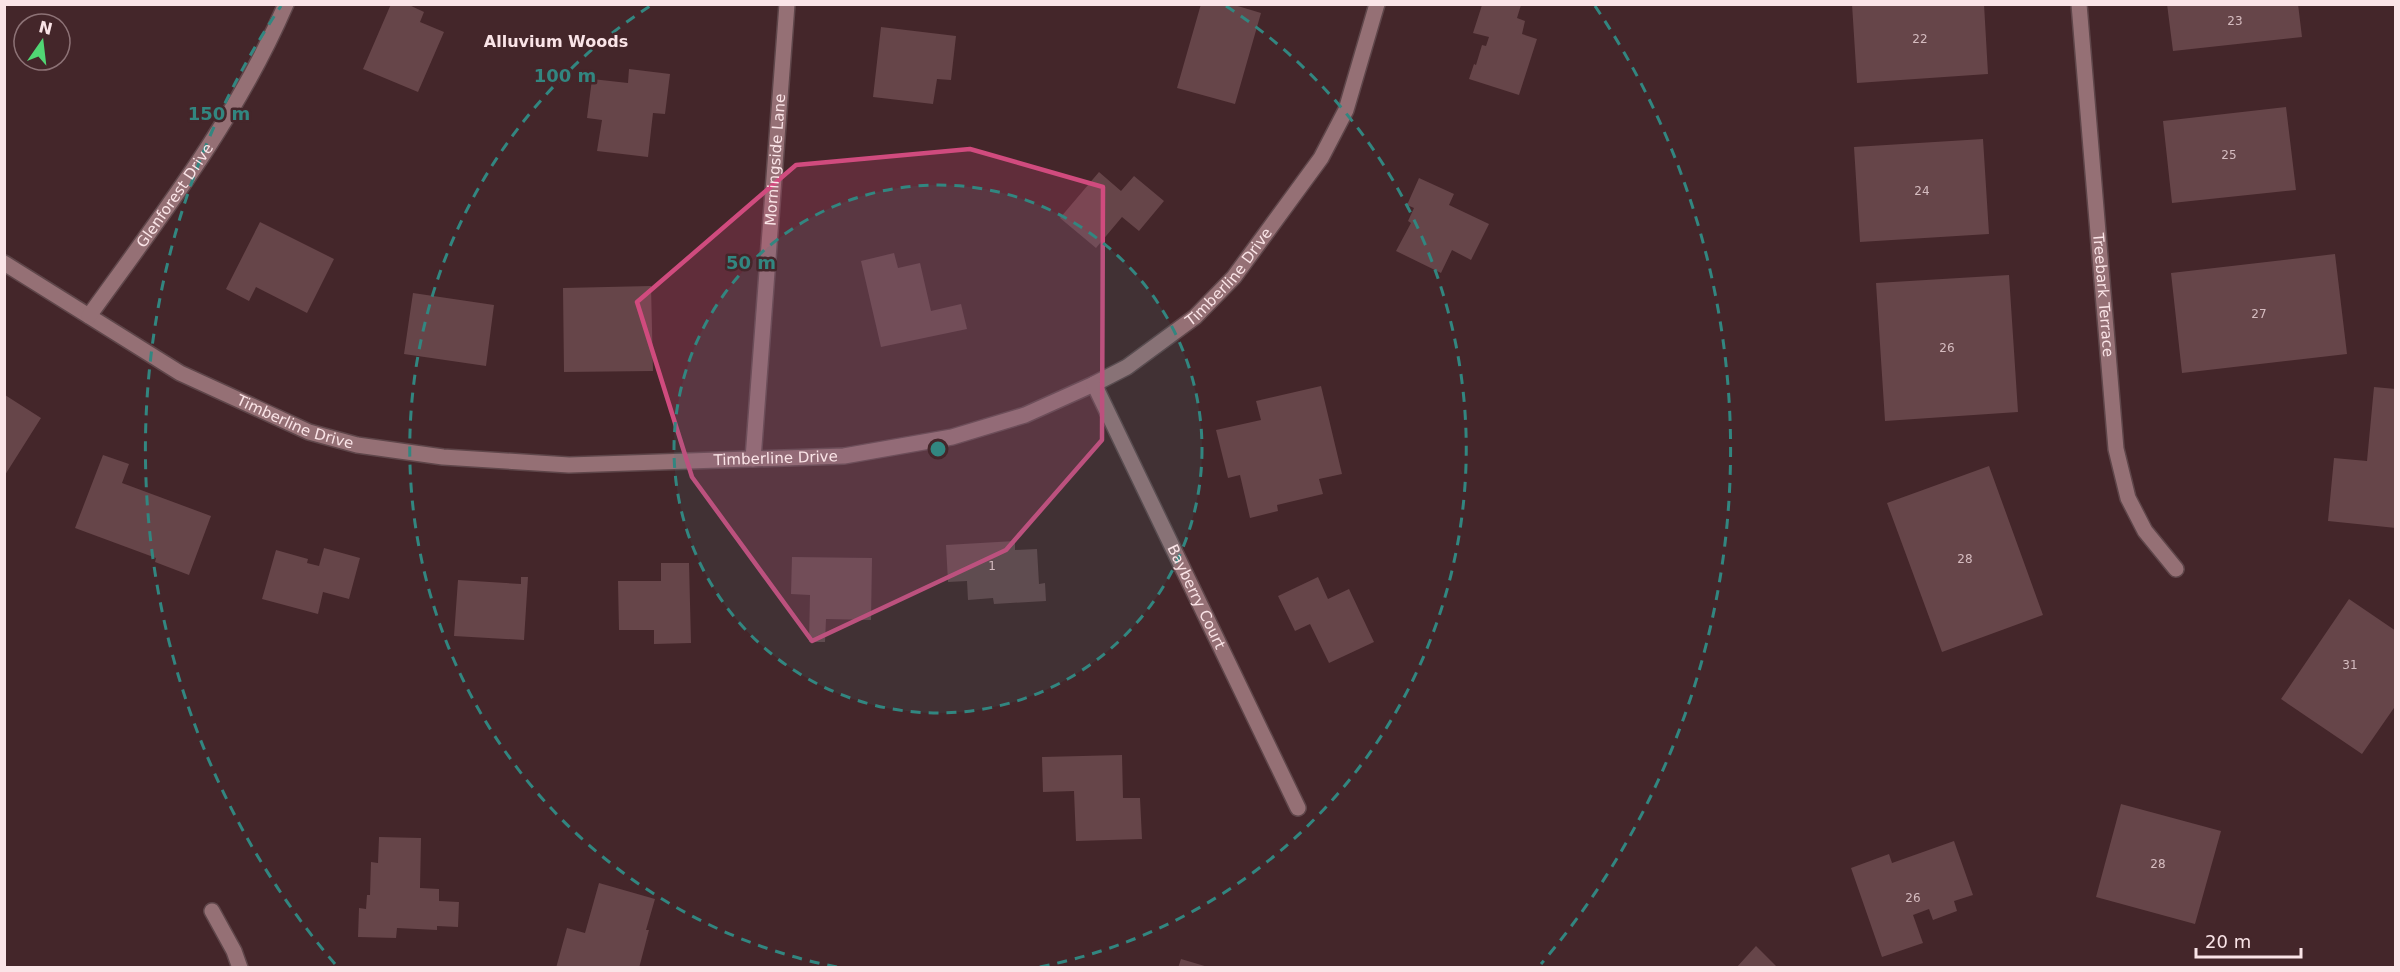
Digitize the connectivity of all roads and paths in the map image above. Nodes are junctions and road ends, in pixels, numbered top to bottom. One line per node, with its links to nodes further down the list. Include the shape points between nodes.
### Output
1 (286, 4): 6 (street, Glenforest Drive, via 268,46 210,148)
2 (787, 4): 8 (street, Morningside Lane)
3 (1377, 4): 7 (street, Timberline Drive, via 1341,120 1321,158 1240,268 1195,317 1127,367)
4 (2079, 4): 9 (street, Treebark Terrace, via 2116,449 2128,498 2145,531)
5 (4, 263): 6 (street, Timberline Drive)
6 (89, 316): 8 (street, Timberline Drive, via 180,373 309,432 357,445 443,457 569,465)
7 (1094, 384): 8 (street, Timberline Drive, via 1025,415 952,437 843,456); 10 (street, Bayberry Court)
8 (753, 459)
9 (2176, 568)
10 (1298, 808)
11 (212, 911): 12 (street)
12 (240, 968)

